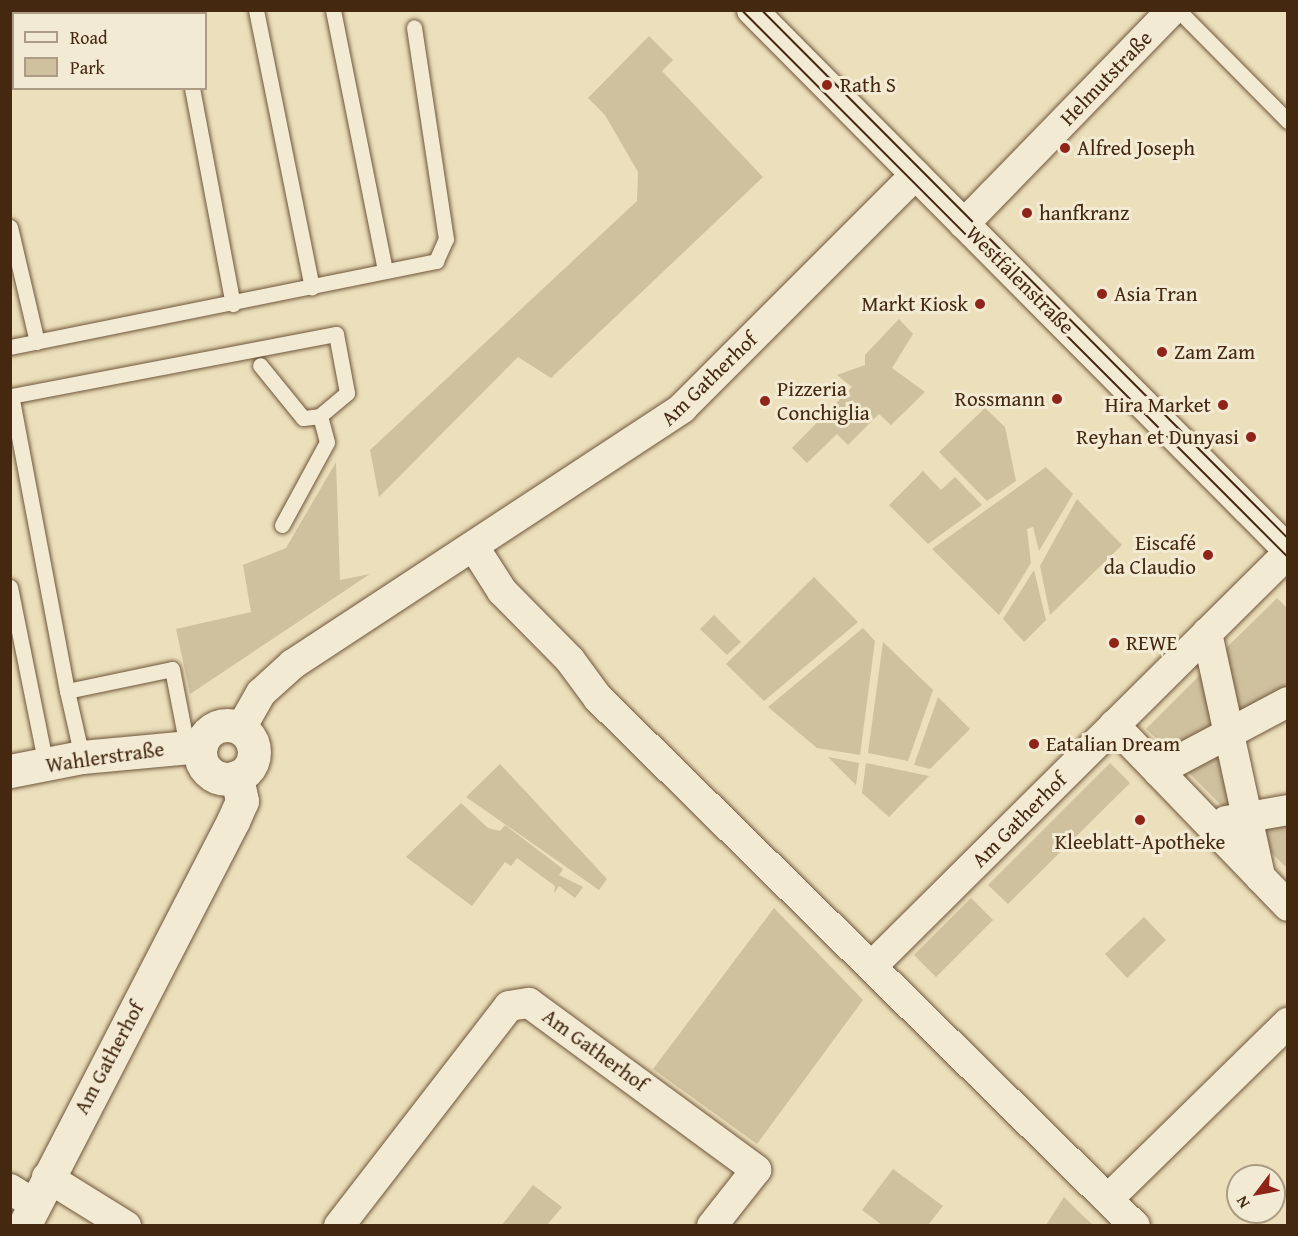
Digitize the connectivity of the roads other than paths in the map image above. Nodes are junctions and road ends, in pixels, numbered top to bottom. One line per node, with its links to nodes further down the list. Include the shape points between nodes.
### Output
1 (256, 10): 13 (lane)
2 (333, 10): 12 (lane)
3 (752, 10): 9 (street, Westfalenstraße)
4 (1172, 10): 10 (street, Helmutstraße)
5 (1178, 10): 8 (lane)
6 (414, 27): 12 (lane, via 446,239 436,261)
7 (192, 90): 14 (lane)
8 (1287, 121)
9 (915, 175): 10 (street, Westfalenstraße); 20 (street, Am Gatherhof, via 682,408)
10 (964, 224): 21 (street, Westfalenstraße)
11 (10, 227): 15 (lane)
12 (385, 271): 13 (lane)
13 (312, 287): 14 (lane)
14 (233, 304): 15 (lane)
15 (37, 342): 16 (lane)
16 (10, 347)
17 (260, 365): 18 (lane, via 303,418)
18 (320, 416): 19 (lane, via 327,442); 24 (lane, via 347,393 336,334 11,396)
19 (282, 525)
20 (474, 547): 27 (street, Am Gatherhof, via 293,663 261,693); 40 (street, via 501,591 570,660 598,698)
21 (1287, 551): 23 (street, Am Gatherhof)
22 (10, 587): 31 (lane)
23 (1207, 633): 26 (street, Am Gatherhof); 28 (street)
24 (68, 691): 29 (lane, via 171,669); 30 (lane)
25 (1287, 702): 28 (street)
26 (1114, 725): 33 (street); 40 (street, Am Gatherhof)
27 (241, 728): 29 (street, via 216,727); 34 (street, via 252,741 253,758)
28 (1228, 733): 33 (street); 36 (street)
29 (193, 746): 30 (street, Wahlerstraße); 34 (street, via 213,775)
30 (82, 757): 31 (street, Wahlerstraße)
31 (46, 765): 32 (street, Wahlerstraße)
32 (10, 771)
33 (1158, 771): 37 (street)
34 (237, 777): 42 (street, Am Gatherhof, via 242,801 233,820)
35 (1287, 810): 36 (street)
36 (1247, 817): 37 (street); 38 (street)
37 (1209, 824): 38 (street)
38 (1260, 877): 39 (street)
39 (1287, 906)
40 (872, 966): 43 (street)
41 (1287, 1023): 43 (street)
42 (29, 1199): 44 (street, Am Gatherhof)
43 (1108, 1199): 47 (street)
44 (126, 1226)
45 (339, 1226): 46 (street, Am Gatherhof, via 509,1006 529,1003 756,1170)
46 (712, 1226)
47 (1135, 1226)

